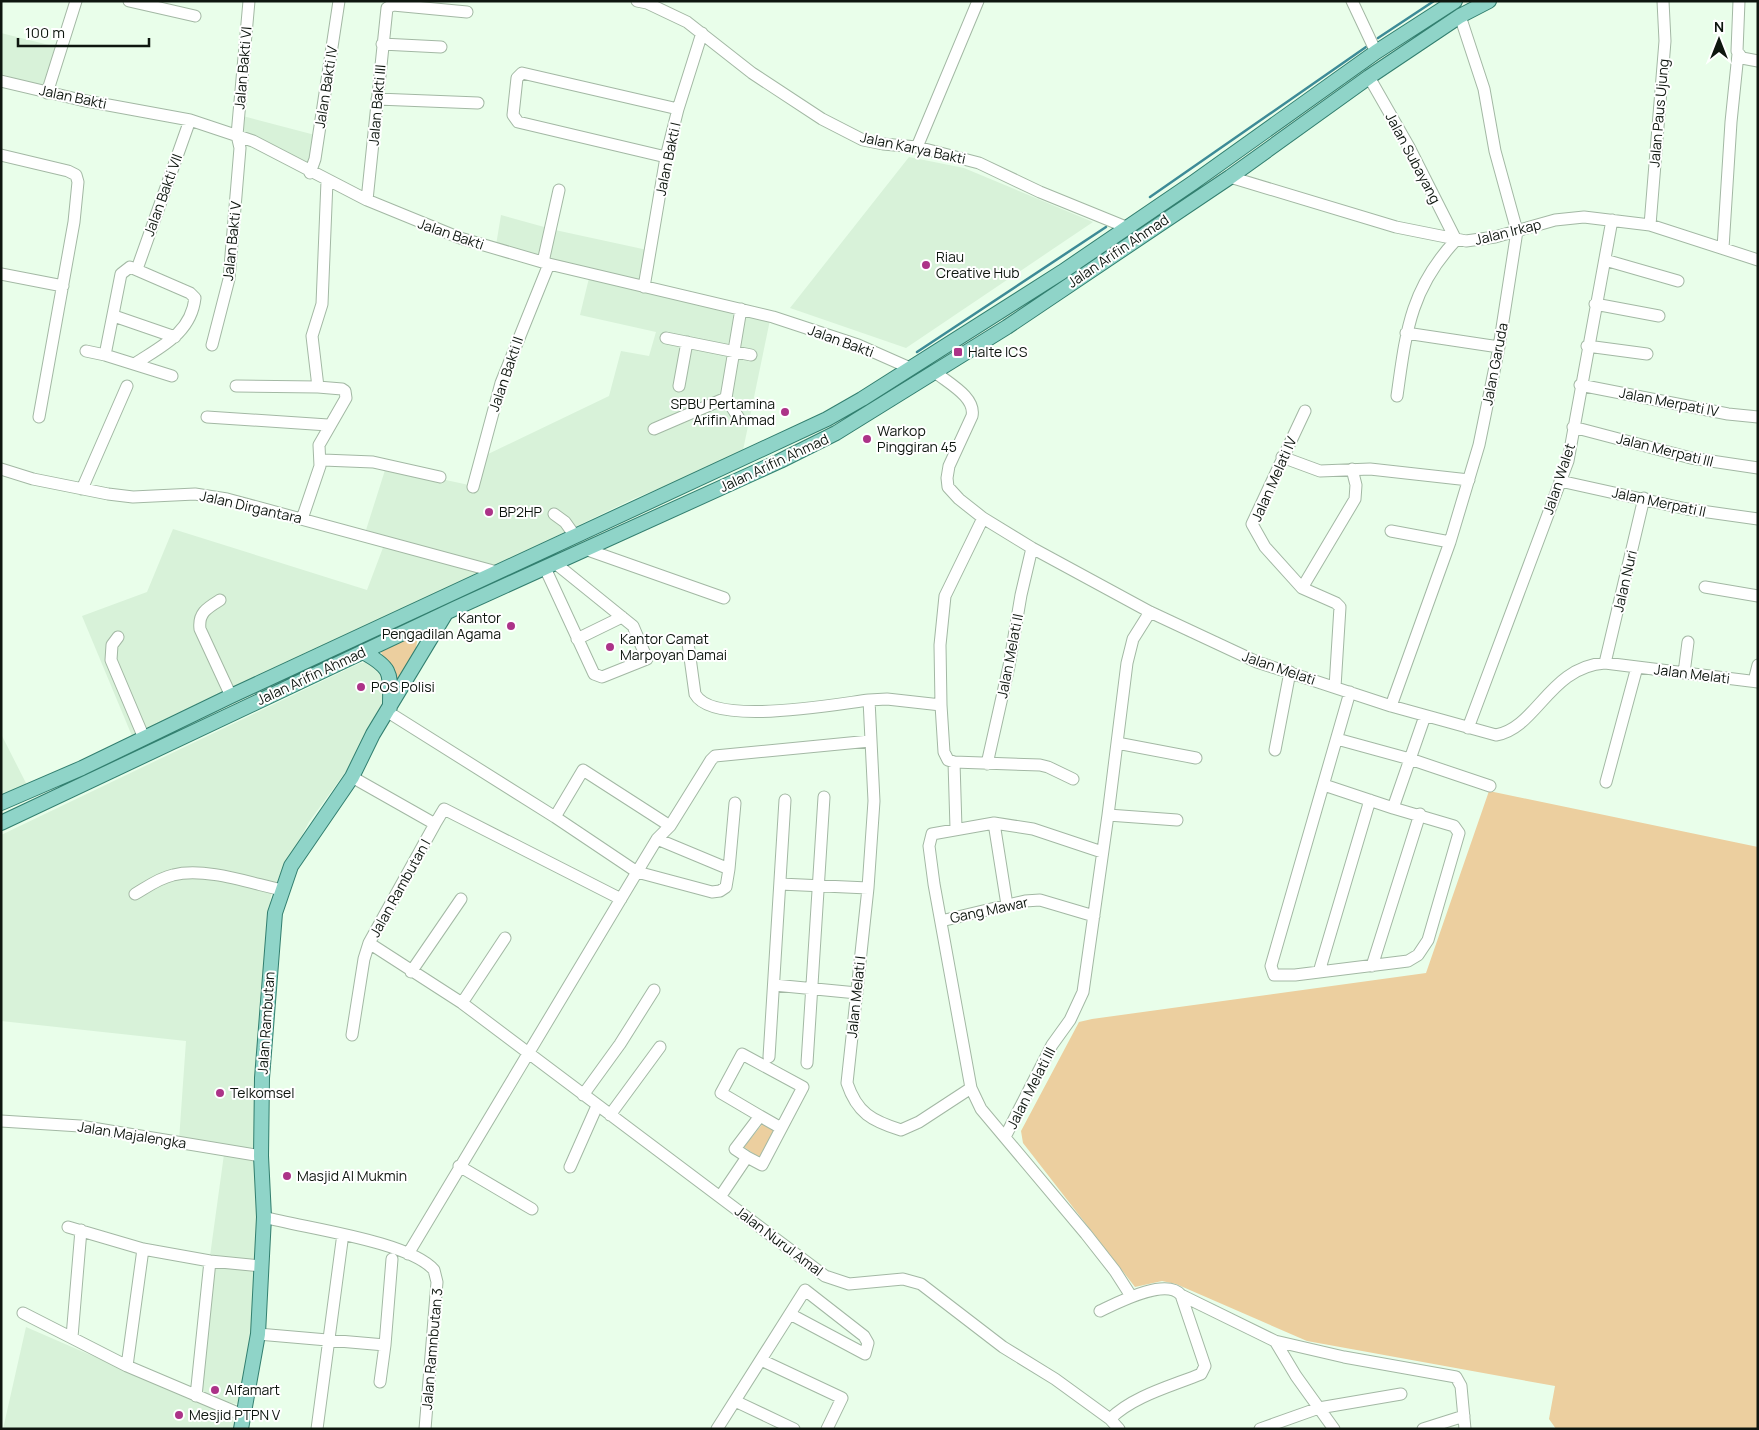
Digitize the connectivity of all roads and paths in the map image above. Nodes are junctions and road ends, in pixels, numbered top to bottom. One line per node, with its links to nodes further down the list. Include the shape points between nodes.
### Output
1 (76, 1): 23 (street)
2 (130, 1): 13 (street)
3 (249, 1): 28 (street, Jalan Bakti VI)
4 (339, 1): 32 (street, Jalan Bakti IV, via 315,159)
5 (978, 1): 29 (street)
6 (1352, 1): 18 (street)
7 (1489, 1): 14 (main road, Jalan Arifin Ahmad)
8 (1663, 1): 40 (street, Jalan Paus Ujung, via 1665,41)
9 (1739, 1): 19 (street)
10 (644, 2): 15 (street, Jalan Karya Bakti, via 678,17)
11 (1453, 2): 18 (main road, Jalan Arifin Ahmad)
12 (467, 12): 16 (street, Jalan Bakti III, via 389,6)
13 (195, 16)
14 (1460, 16): 21 (main road, Jalan Arifin Ahmad); 42 (street, Jalan Garuda, via 1484,89 1495,150)
15 (702, 33): 26 (street, Jalan Bakti I); 29 (street, Jalan Karya Bakti, via 752,73 822,119 863,140)
16 (382, 44): 17 (street); 24 (street, Jalan Bakti III)
17 (441, 47)
18 (1376, 52): 35 (main road, Jalan Arifin Ahmad)
19 (1738, 54): 20 (street); 44 (street)
20 (1758, 61)
21 (1369, 77): 33 (main road, Jalan Arifin Ahmad); 43 (street, Jalan Subayang)
22 (1, 81): 23 (street, Jalan Bakti)
23 (47, 92): 27 (street, Jalan Bakti)
24 (377, 99): 25 (street); 38 (street, Jalan Bakti III)
25 (478, 102)
26 (678, 109): 31 (street, Jalan Bakti I); 31 (street, via 522,73 517,78 513,115 518,122)
27 (190, 120): 28 (street, Jalan Bakti); 48 (street, Jalan Bakti VII)
28 (237, 135): 32 (street, Jalan Bakti); 61 (street, Jalan Bakti V, via 240,148 229,279)
29 (917, 147): 41 (street, Jalan Karya Bakti, via 979,163)
30 (1, 155): 51 (street, via 68,171 77,177 74,222)
31 (666, 157): 52 (street, Jalan Bakti I)
32 (310, 173): 34 (street, Jalan Bakti)
33 (1230, 177): 37 (main road, Jalan Arifin Ahmad); 43 (street, Jalan Irkap, via 1396,227)
34 (327, 181): 38 (street, Jalan Bakti); 77 (street, via 322,304 312,336)
35 (1194, 182): 37 (main road); 41 (main road, Jalan Arifin Ahmad)
36 (559, 190): 47 (street, Jalan Bakti II)
37 (1202, 194): 71 (main road, Jalan Arifin Ahmad)
38 (367, 200): 47 (street, Jalan Bakti, via 442,232)
39 (1612, 220): 40 (street, Jalan Irkap); 42 (street, Jalan Irkap, via 1570,218); 45 (street, Jalan Walet)
40 (1650, 225): 44 (street, Jalan Irkap)
41 (1126, 227): 70 (main road, Jalan Arifin Ahmad, via 1062,272)
42 (1517, 231): 43 (street, Jalan Irkap, via 1473,241); 63 (street, Jalan Garuda)
43 (1456, 240): 57 (street, via 1424,282)
44 (1723, 248): 46 (street, Jalan Irkap)
45 (1605, 260): 50 (street); 53 (street, Jalan Walet)
46 (1758, 260)
47 (546, 263): 52 (street, Jalan Bakti); 96 (street, Jalan Bakti II, via 501,383)
48 (136, 269): 55 (street, via 128,268 121,274); 58 (street, via 194,296 188,322)
49 (1, 274): 51 (street)
50 (1678, 281)
51 (63, 286): 83 (street)
52 (644, 287): 54 (street, Jalan Bakti)
53 (1595, 304): 56 (street); 62 (street, Jalan Walet)
54 (741, 309): 64 (street); 70 (street, Jalan Bakti, via 858,345)
55 (114, 316): 58 (street); 66 (street)
56 (1659, 316)
57 (1406, 333): 63 (street); 78 (street)
58 (175, 337): 69 (street)
59 (666, 338): 60 (street)
60 (687, 342): 64 (street); 76 (street)
61 (212, 344)
62 (1587, 346): 68 (street); 73 (street, Jalan Walet)
63 (1499, 347): 94 (street, Jalan Garuda)
64 (733, 351): 67 (street); 79 (street)
65 (86, 352): 66 (street)
66 (105, 354): 69 (street)
67 (751, 354)
68 (1647, 354)
69 (136, 363): 72 (street)
70 (910, 368): 98 (main road, Jalan Arifin Ahmad, via 827,419)
71 (935, 372): 100 (main road, Jalan Arifin Ahmad, via 836,433); 102 (street, Jalan Melati, via 973,407 947,478 951,492)
72 (172, 376)
73 (1580, 385): 82 (street, Jalan Merpati IV); 86 (street, Jalan Walet)
74 (127, 386): 97 (street)
75 (236, 386): 77 (street)
76 (679, 386)
77 (318, 387): 85 (street, via 342,389 346,393 342,407)
78 (1397, 396)
79 (726, 398): 84 (street); 87 (street)
80 (1305, 411): 88 (street, Jalan Melati IV)
81 (207, 417): 85 (street)
82 (1758, 417)
83 (39, 418)
84 (740, 420)
85 (328, 425): 89 (street, via 319,445)
86 (1573, 427): 90 (street, Jalan Merpati III, via 1691,458); 95 (street, Jalan Walet, via 1571,448)
87 (654, 429)
88 (1282, 457): 92 (street, via 1320,471); 113 (street, Jalan Melati IV, via 1254,517 1253,526 1265,547)
89 (320, 463): 93 (street, via 323,460 373,462); 103 (street)
90 (1758, 468)
91 (1, 469): 97 (street, Jalan Dirgantara)
92 (1352, 470): 94 (street); 113 (street, via 1355,499)
93 (440, 477)
94 (1469, 480): 107 (street, Jalan Garuda)
95 (1560, 481): 99 (street, Jalan Merpati II); 139 (street, Jalan Walet)
96 (473, 487)
97 (82, 489): 103 (street, Jalan Dirgantara, via 133,497 213,496)
98 (668, 495): 100 (main road); 106 (main road, Jalan Arifin Ahmad)
99 (1644, 498): 104 (street, Jalan Merpati II, via 1687,509); 125 (street, Jalan Nuri)
100 (675, 509): 109 (main road, Jalan Arifin Ahmad)
101 (554, 514): 106 (street)
102 (983, 518): 108 (street, Jalan Melati); 135 (street, via 945,596 940,645)
103 (302, 519): 111 (street, Jalan Dirgantara)
104 (1758, 519)
105 (1390, 531): 107 (street)
106 (575, 536): 111 (main road, Jalan Arifin Ahmad)
107 (1450, 542): 136 (street, Jalan Garuda)
108 (1032, 548): 117 (street, Jalan Melati); 148 (street, Jalan Melati II, via 1010,666)
109 (586, 549): 110 (main road, Jalan Arifin Ahmad); 115 (street)
110 (550, 565): 118 (main road, Jalan Arifin Ahmad); 119 (street); 121 (street)
111 (497, 572): 133 (main road, Jalan Arifin Ahmad)
112 (1705, 587): 114 (street)
113 (1302, 588): 131 (street, Jalan Melati IV, via 1336,603 1341,609)
114 (1758, 596)
115 (724, 598)
116 (220, 600): 133 (street, via 204,610 199,625)
117 (1150, 612): 128 (street, Jalan Melati, via 1222,647); 143 (street, Jalan Melati III, via 1130,647)
118 (446, 613): 124 (main road, Jalan Arifin Ahmad); 137 (main road, Jalan Rambutan)
119 (622, 617): 121 (street); 121 (street, via 633,626 647,659 602,677 594,674)
120 (118, 637): 140 (street, via 112,645 111,660)
121 (578, 638)
122 (1688, 642): 129 (street)
123 (688, 643): 134 (street, via 695,694 700,700 718,707 757,713)
124 (363, 652): 137 (main road, via 378,660 387,670 390,677); 152 (main road, Jalan Arifin Ahmad)
125 (1605, 663): 127 (street, Jalan Melati); 139 (street, Jalan Melati, via 1584,666 1569,675 1512,730 1496,735)
126 (1758, 665): 130 (street)
127 (1638, 667): 129 (street, Jalan Melati); 153 (street)
128 (1290, 672): 131 (street, Jalan Melati); 144 (street)
129 (1684, 673): 130 (street, Jalan Melati)
130 (1756, 681)
131 (1335, 687): 132 (street, Jalan Melati)
132 (1350, 692): 136 (street, Jalan Melati); 141 (street)
133 (231, 696): 140 (main road, Jalan Arifin Ahmad)
134 (869, 700): 135 (street); 142 (street, Jalan Melati I)
135 (942, 705): 147 (street, via 944,755)
136 (1391, 706): 138 (street, Jalan Melati)
137 (389, 710): 150 (main road, Jalan Rambutan); 164 (street)
138 (1425, 716): 139 (street, Jalan Melati); 146 (street)
139 (1468, 728)
140 (144, 738): 149 (main road, Jalan Arifin Ahmad)
141 (1336, 739): 146 (street); 154 (street)
142 (870, 741): 169 (street, via 715,756); 177 (street, Jalan Melati I, via 874,801)
143 (1117, 743): 145 (street); 163 (street, Jalan Melati III)
144 (1275, 750)
145 (1196, 758)
146 (1410, 759): 155 (street); 161 (street)
147 (954, 762): 148 (street); 170 (street)
148 (987, 764): 151 (street, via 1048,766)
149 (82, 768): 152 (main road); 160 (main road, Jalan Arifin Ahmad)
150 (352, 777): 168 (street, Jalan Rambutan I); 178 (main road, Jalan Rambutan, via 303,846)
151 (1073, 779)
152 (89, 782): 166 (main road, Jalan Arifin Ahmad)
153 (1606, 782)
154 (1324, 785): 158 (street); 189 (street, via 1271,966 1272,974 1276,976)
155 (1490, 786)
156 (824, 797): 176 (street)
157 (785, 800): 175 (street)
158 (1370, 800): 161 (street); 189 (street)
159 (735, 803): 173 (street)
160 (1, 804)
161 (1393, 808): 162 (street)
162 (1420, 814): 187 (street); 187 (street, via 1454,826 1459,832 1428,940 1412,959)
163 (1108, 815): 165 (street); 172 (street, Jalan Melati III)
164 (555, 817): 169 (street, via 583,770); 174 (street)
165 (1177, 820)
166 (1, 822)
167 (994, 823): 170 (street); 172 (street, via 1033,829); 182 (street)
168 (435, 824): 181 (street, via 444,810); 186 (street, Jalan Rambutan I)
169 (670, 826): 171 (street)
170 (956, 828): 184 (street, via 934,832 929,840)
171 (658, 839): 173 (street); 174 (street)
172 (1102, 852): 183 (street, Jalan Melati III)
173 (729, 869): 174 (street, via 727,885 717,892)
174 (637, 872): 181 (street)
175 (780, 884): 176 (street); 190 (street)
176 (819, 885): 177 (street); 191 (street)
177 (868, 888): 193 (street, Jalan Melati I)
178 (282, 890): 179 (street, via 190,873 158,880); 208 (main road, Jalan Rambutan, via 271,946 262,1078)
179 (135, 894)
180 (461, 899): 188 (street)
181 (621, 899): 197 (street)
182 (1006, 905): 183 (street, Gang Mawar, via 1048,901); 184 (street, Gang Mawar)
183 (1094, 916): 207 (street, Jalan Melati III, via 1078,1006 1052,1045)
184 (941, 920): 200 (street)
185 (505, 938): 194 (street)
186 (369, 943): 188 (street, Jalan Rambutan I); 195 (street)
187 (1372, 966): 189 (street)
188 (411, 972): 194 (street, Jalan Rambutan I)
189 (1319, 972)
190 (774, 985): 191 (street); 198 (street)
191 (814, 987): 193 (street); 199 (street)
192 (654, 990): 201 (street)
193 (857, 993): 200 (street, Jalan Melati I, via 847,1083 857,1105 867,1115 901,1130)
194 (462, 1003): 197 (street, Jalan Rambutan I)
195 (352, 1035)
196 (660, 1047): 203 (street)
197 (528, 1055): 201 (street, Jalan Nurul Amal); 210 (street)
198 (769, 1057)
199 (807, 1064)
200 (971, 1088): 207 (street, via 981,1109)
201 (583, 1095): 202 (street, Jalan Nurul Amal)
202 (597, 1106): 203 (street, Jalan Nurul Amal); 211 (street)
203 (610, 1115): 212 (street, Jalan Nurul Amal)
204 (760, 1116): 206 (street); 206 (street, via 721,1093 742,1054 803,1087); 209 (street, via 735,1149)
205 (1, 1121): 208 (street, Jalan Majalengka, via 80,1126)
206 (782, 1128): 209 (street, via 762,1165)
207 (1005, 1137): 224 (street, Jalan Melati III, via 1086,1234)
208 (261, 1156): 214 (main road, Jalan Rambutan)
209 (747, 1157): 212 (street)
210 (459, 1166): 213 (street); 219 (street)
211 (570, 1166)
212 (720, 1197): 241 (street, Jalan Nurul Amal, via 825,1276 860,1285 903,1279 929,1288 1003,1348 1055,1379)
213 (532, 1209)
214 (264, 1217): 219 (street, Jalan Ramnbutan 3, via 352,1235); 222 (main road, Jalan Rambutan)
215 (68, 1227): 216 (street)
216 (81, 1230): 218 (street); 229 (street)
217 (342, 1241): 230 (street)
218 (143, 1249): 221 (street); 234 (street)
219 (408, 1254): 244 (street, Jalan Ramnbutan 3, via 432,1268 438,1282)
220 (392, 1259): 232 (street)
221 (210, 1261): 222 (street); 237 (street)
222 (261, 1266): 228 (main road, Jalan Rambutan)
223 (1181, 1295): 224 (street, via 1165,1289); 231 (street); 241 (street, via 1203,1359 1204,1371 1138,1400)
224 (1131, 1296): 225 (street)
225 (1100, 1311)
226 (24, 1313): 229 (street)
227 (790, 1314): 227 (street, via 804,1290 864,1336 868,1343 865,1354); 233 (street)
228 (258, 1334): 230 (street); 242 (main road, Jalan Rambutan)
229 (72, 1337): 234 (street)
230 (330, 1341): 232 (street); 243 (street)
231 (1275, 1341): 239 (street); 240 (street, via 1453,1376 1459,1379 1461,1386)
232 (385, 1345): 235 (street)
233 (761, 1360): 238 (street); 247 (street, via 842,1398)
234 (127, 1366): 237 (street)
235 (380, 1382)
236 (1401, 1394): 239 (street)
237 (196, 1396): 242 (street)
238 (735, 1401): 245 (street); 246 (street)
239 (1319, 1408): 249 (street); 250 (street)
240 (1464, 1416): 251 (street); 252 (street)
241 (1110, 1419): 248 (street, Jalan Nurul Amal)
242 (243, 1423)
243 (317, 1429)
244 (425, 1429)
245 (717, 1429)
246 (794, 1429)
247 (827, 1429)
248 (1118, 1429)
249 (1260, 1429)
250 (1334, 1429)
251 (1423, 1429)
252 (1465, 1429)

